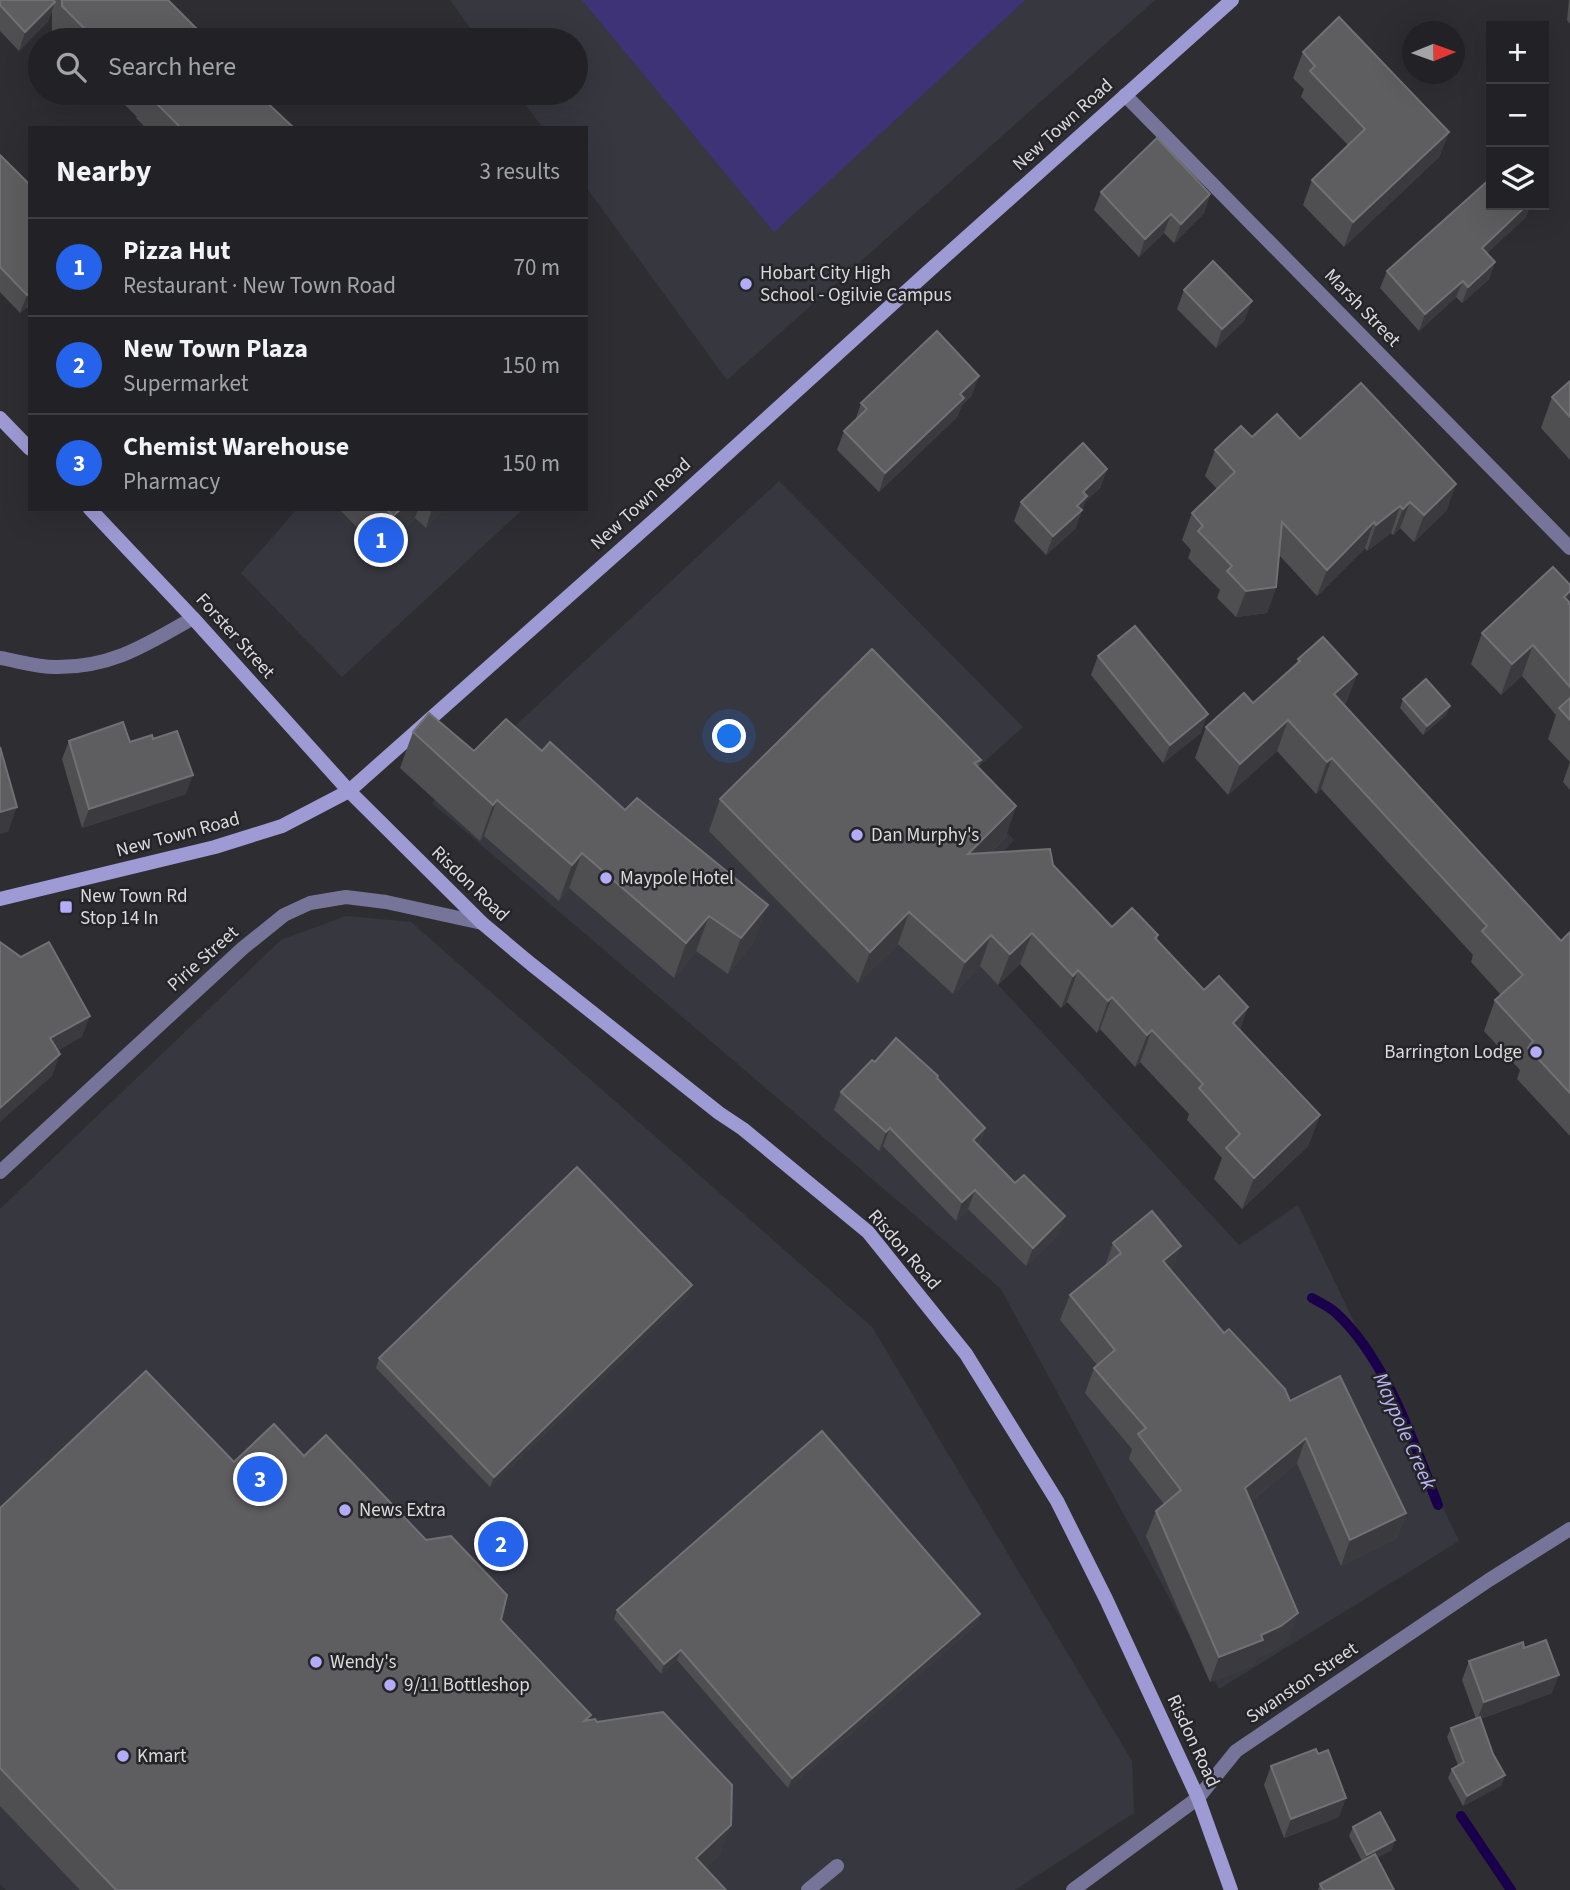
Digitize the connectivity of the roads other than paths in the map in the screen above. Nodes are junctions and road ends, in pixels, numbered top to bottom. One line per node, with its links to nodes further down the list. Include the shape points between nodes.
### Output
1 (1232, 0): 2 (street, New Town Road)
2 (1125, 95): 6 (street, Marsh Street); 9 (street, New Town Road)
3 (0, 418): 4 (street)
4 (28, 447)
5 (92, 511): 7 (street, Forster Street)
6 (1570, 548)
7 (193, 618): 8 (street, via 135,651 91,665 52,667); 9 (street, Forster Street)
8 (0, 658)
9 (349, 791): 10 (street, New Town Road, via 282,826 215,847); 11 (street, Risdon Road)
10 (0, 899)
11 (482, 923): 12 (street, Pirie Street, via 346,897 310,903 284,915); 14 (street, Risdon Road, via 867,1232 966,1354 1057,1501)
12 (0, 1172)
13 (1570, 1529): 14 (street, Swanston Street, via 1236,1751)
14 (1198, 1798): 17 (street, Swanston Street); 18 (street, Risdon Road)
15 (837, 1866): 16 (street)
16 (808, 1890)
17 (1073, 1890)
18 (1231, 1890)

